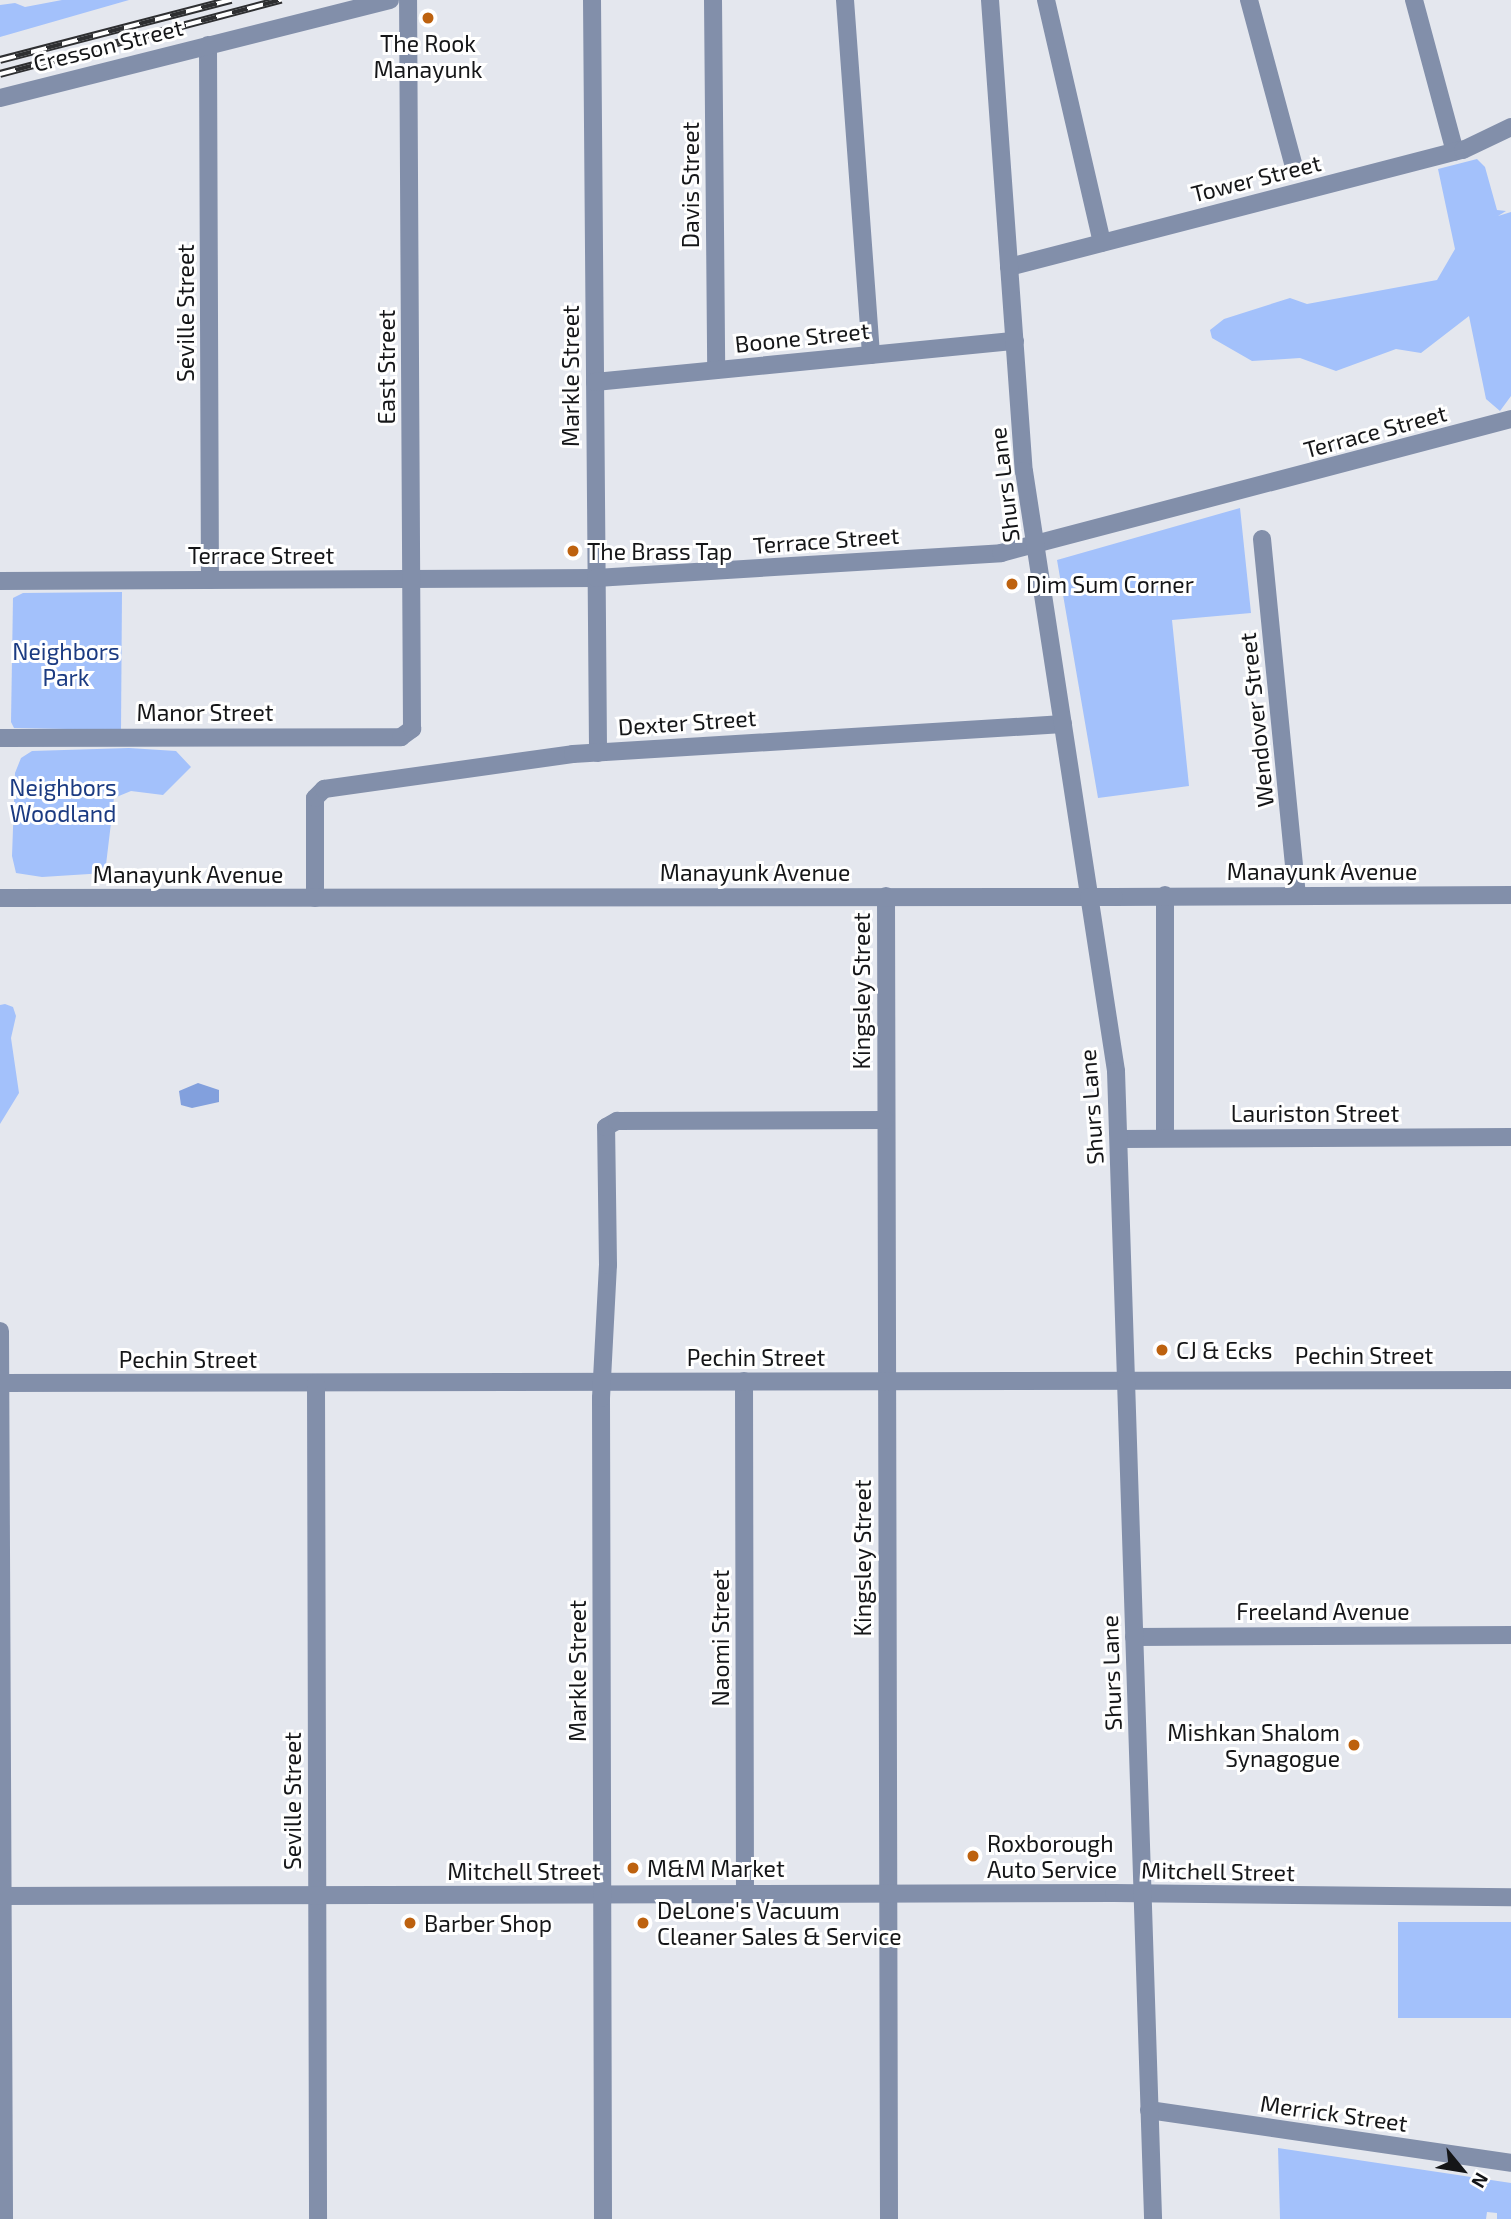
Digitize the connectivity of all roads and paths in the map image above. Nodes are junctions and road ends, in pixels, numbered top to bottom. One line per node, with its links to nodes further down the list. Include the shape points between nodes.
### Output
1 (390, 0): 10 (street, Cresson Street)
2 (408, 0): 26 (street, East Street)
3 (592, 0): 20 (street, Markle Street)
4 (713, 0): 19 (street, Davis Street)
5 (845, 0): 18 (street)
6 (990, 0): 16 (street, Shurs Lane)
7 (1046, 0): 15 (street)
8 (1249, 0): 14 (street)
9 (1414, 0): 13 (street)
10 (208, 45): 11 (street, Cresson Street); 25 (street, Seville Street)
11 (0, 98)
12 (1511, 127): 13 (street, Tower Street)
13 (1454, 152): 15 (street, Tower Street)
14 (1293, 163)
15 (1102, 243): 16 (street, Tower Street)
16 (1009, 267): 17 (street, Shurs Lane)
17 (1015, 341): 18 (street, Boone Street); 23 (street, Shurs Lane, via 1024,471)
18 (871, 355): 19 (street, Boone Street)
19 (716, 370): 20 (street, Boone Street)
20 (595, 382): 24 (street, Markle Street)
21 (1511, 419): 23 (street, Terrace Street)
22 (1262, 539): 33 (street, Wendover Street)
23 (1035, 546): 24 (street, Terrace Street, via 1002,553); 28 (street, Shurs Lane)
24 (596, 578): 26 (street, Terrace Street); 31 (street, Markle Street)
25 (210, 580): 26 (street, Terrace Street); 27 (street, Terrace Street)
26 (412, 580): 29 (street, East Street)
27 (0, 581)
28 (1063, 724): 31 (street, Dexter Street); 41 (street, Shurs Lane, via 1113,1044)
29 (410, 733): 30 (street, Manor Street)
30 (0, 738)
31 (598, 752): 37 (street, Dexter Street, via 317,792)
32 (1165, 895): 33 (street, Manayunk Avenue); 35 (street, Manayunk Avenue, bridge); 40 (street)
33 (1297, 895): 34 (street, Manayunk Avenue)
34 (1511, 895)
35 (886, 896): 37 (street, Manayunk Avenue); 38 (street, Kingsley Street)
36 (0, 898): 37 (street, Manayunk Avenue)
37 (315, 898)
38 (886, 1120): 45 (street, Markle Street, via 608,1124); 47 (street, Kingsley Street)
39 (1511, 1137): 40 (street, Lauriston Street)
40 (1165, 1138): 41 (street, Lauriston Street)
41 (1119, 1139): 43 (street, Shurs Lane)
42 (0, 1331): 48 (street)
43 (1126, 1380): 44 (street, Pechin Street); 47 (street, Pechin Street); 51 (street, Shurs Lane)
44 (1511, 1380)
45 (603, 1381): 46 (street, Pechin Street); 49 (street, Pechin Street); 54 (street, Markle Street)
46 (744, 1381): 47 (street, Pechin Street); 55 (street, Naomi Street)
47 (886, 1381): 52 (street, Kingsley Street)
48 (0, 1383): 49 (street, Pechin Street); 57 (street)
49 (316, 1383): 53 (street, Seville Street)
50 (1511, 1635): 51 (street, Freeland Avenue)
51 (1134, 1637): 56 (street, Shurs Lane)
52 (888, 1894): 55 (street, Mitchell Street); 56 (street, Mitchell Street); 64 (street, Kingsley Street)
53 (317, 1895): 54 (street, Mitchell Street); 57 (street, Mitchell Street); 62 (street, Seville Street)
54 (602, 1895): 55 (street, Mitchell Street); 63 (street, Markle Street)
55 (746, 1895)
56 (1143, 1895): 58 (street, Mitchell Street); 59 (street, Shurs Lane)
57 (0, 1896): 61 (street)
58 (1511, 1897)
59 (1149, 2110): 60 (street, Merrick Street); 65 (street, Shurs Lane)
60 (1511, 2163)
61 (4, 2219)
62 (318, 2219)
63 (603, 2219)
64 (889, 2219)
65 (1153, 2219)

